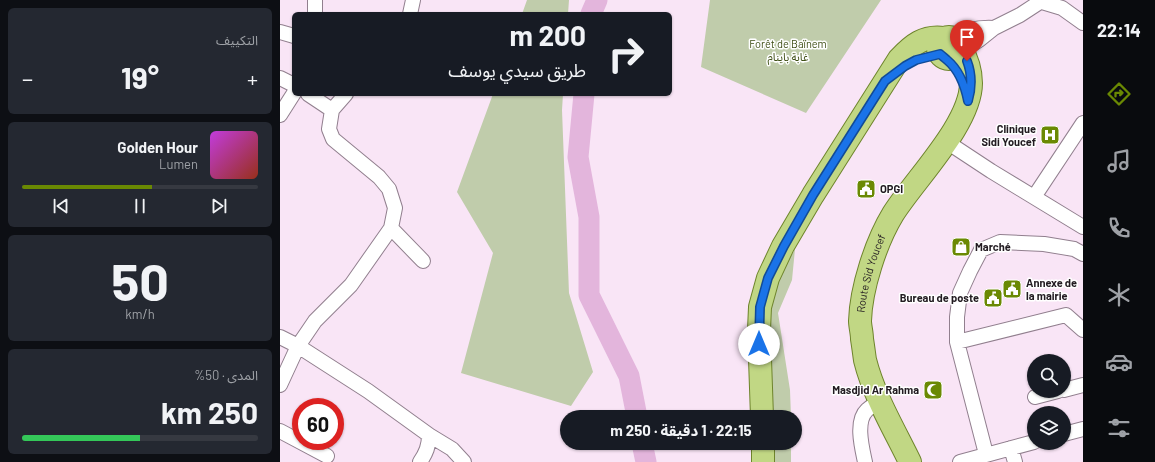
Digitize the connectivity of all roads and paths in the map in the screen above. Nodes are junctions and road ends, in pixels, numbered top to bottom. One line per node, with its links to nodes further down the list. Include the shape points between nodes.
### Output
1 (316, 0): 4 (street)
2 (413, 0): 5 (street)
3 (1042, 1): 6 (street, via 1062,8); 9 (street, via 1005,24 994,28 970,29)
4 (315, 12)
5 (410, 12)
6 (1083, 23)
7 (280, 32): 8 (street)
8 (292, 35)
9 (952, 48): 18 (main road, Route Sid Youcef, via 968,101); 32 (main road, via 930,37 917,42 899,59 813,195 784,246 768,278 760,307)
10 (280, 78): 11 (street)
11 (292, 84)
12 (292, 96): 16 (street)
13 (311, 96): 15 (street)
14 (344, 96): 15 (street)
15 (332, 110): 21 (street, via 328,129 333,139 379,177 389,189 395,208)
16 (280, 115)
17 (1083, 123): 19 (street)
18 (947, 142): 19 (street); 31 (main road, Route Sid Youcef, via 892,216 880,240 864,289 860,321 865,360)
19 (1034, 198): 20 (street)
20 (1083, 227)
21 (391, 228): 23 (street); 27 (street, via 351,284 315,321)
22 (1083, 254): 26 (street, via 1074,249 1044,244 1000,242 981,250 960,293)
23 (423, 261)
24 (1083, 330): 26 (street, via 1066,316)
25 (280, 337): 27 (street)
26 (957, 342): 40 (street)
27 (298, 346): 28 (street); 36 (street)
28 (280, 385)
29 (1083, 385): 30 (street)
30 (1071, 388)
31 (880, 401): 45 (street, via 865,411 860,422); 46 (main road, Route Sid Youcef)
32 (762, 410)
33 (1083, 429): 35 (street)
34 (280, 431): 41 (street)
35 (1071, 432)
36 (430, 435): 42 (street, via 426,453); 43 (street, via 452,449)
37 (1027, 444): 38 (street)
38 (1011, 448): 40 (street); 48 (street)
39 (763, 450): 44 (main road)
40 (986, 454): 47 (street)
41 (326, 456)
42 (420, 462)
43 (464, 462)
44 (763, 462)
45 (865, 462)
46 (910, 462)
47 (960, 462)
48 (1016, 462)

